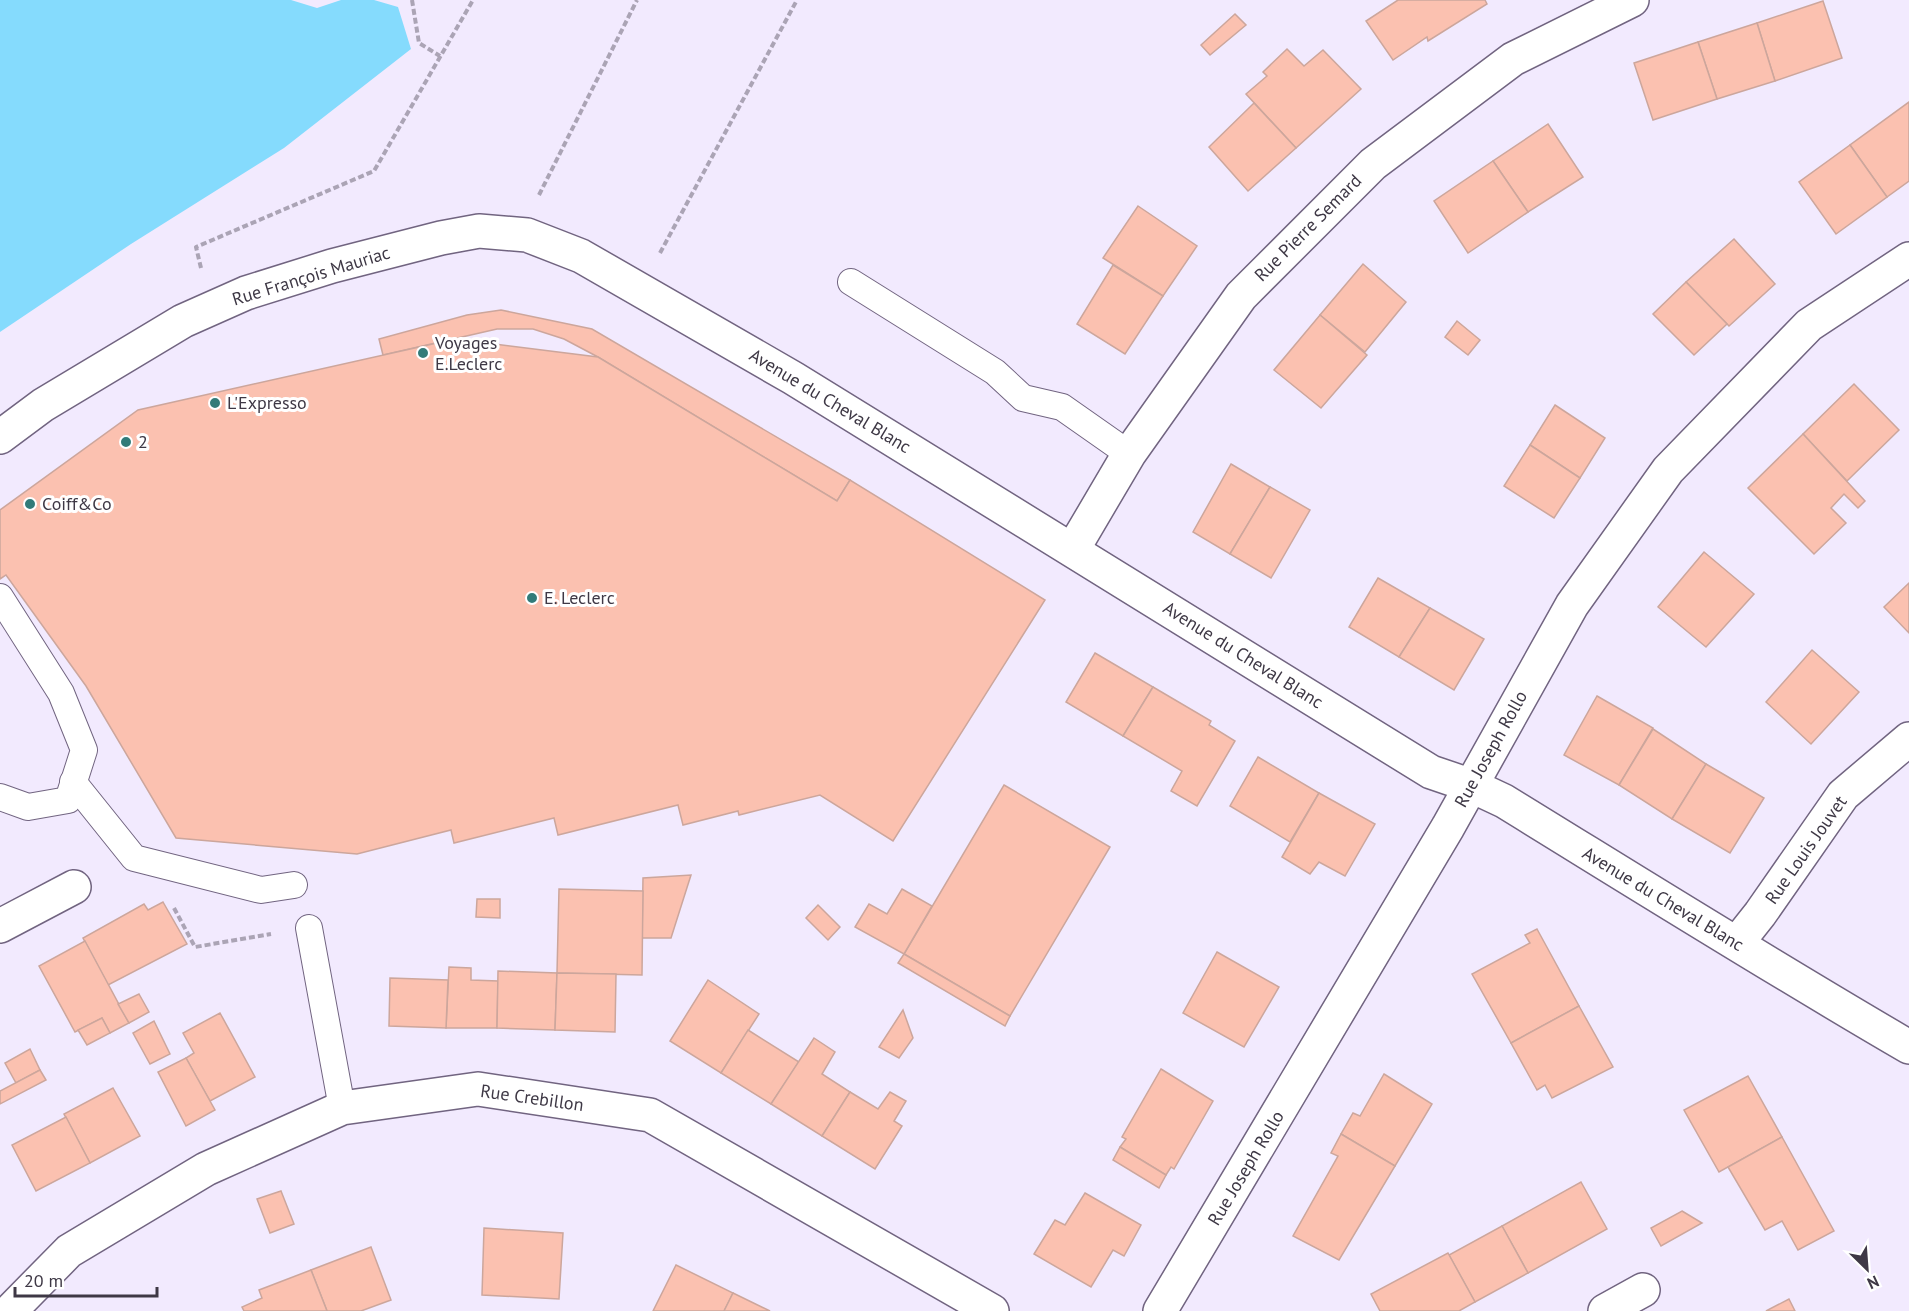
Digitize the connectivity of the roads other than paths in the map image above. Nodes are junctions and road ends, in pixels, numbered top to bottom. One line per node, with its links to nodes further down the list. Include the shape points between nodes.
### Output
1 (1632, 0): 6 (street, Rue Pierre Semard, via 1513,60 1373,164 1241,296)
2 (581, 256): 5 (street, Rue François Mauriac, via 527,236 479,231 441,238 246,293 183,321 42,405); 7 (street, Avenue du Cheval Blanc, via 793,378)
3 (1909, 259): 11 (street, Rue Joseph Rollo, via 1809,325 1668,470 1572,605)
4 (850, 282): 6 (lane, via 995,372 1023,398 1062,407)
5 (0, 437)
6 (1129, 454): 7 (street, Rue Pierre Semard)
7 (1073, 549): 11 (street, Avenue du Cheval Blanc, via 1431,772)
8 (0, 597): 10 (lane, via 61,693 84,750)
9 (1909, 739): 17 (street, Rue Louis Jouvet, via 1843,795)
10 (74, 782): 12 (lane, via 68,800 28,807); 13 (lane, via 134,858 261,890)
11 (1472, 786): 17 (street, Avenue du Cheval Blanc, via 1504,801); 23 (street, Rue Joseph Rollo)
12 (0, 797)
13 (294, 885)
14 (74, 887): 15 (street)
15 (0, 926)
16 (309, 928): 19 (lane)
17 (1737, 943): 18 (street, Avenue du Cheval Blanc)
18 (1909, 1047)
19 (342, 1107): 21 (street, Rue Crebillon, via 206,1169 69,1251); 22 (street, Rue Crebillon, via 478,1089 650,1115)
20 (1643, 1290): 24 (street)
21 (10, 1311)
22 (992, 1311)
23 (1160, 1311)
24 (1605, 1311)

